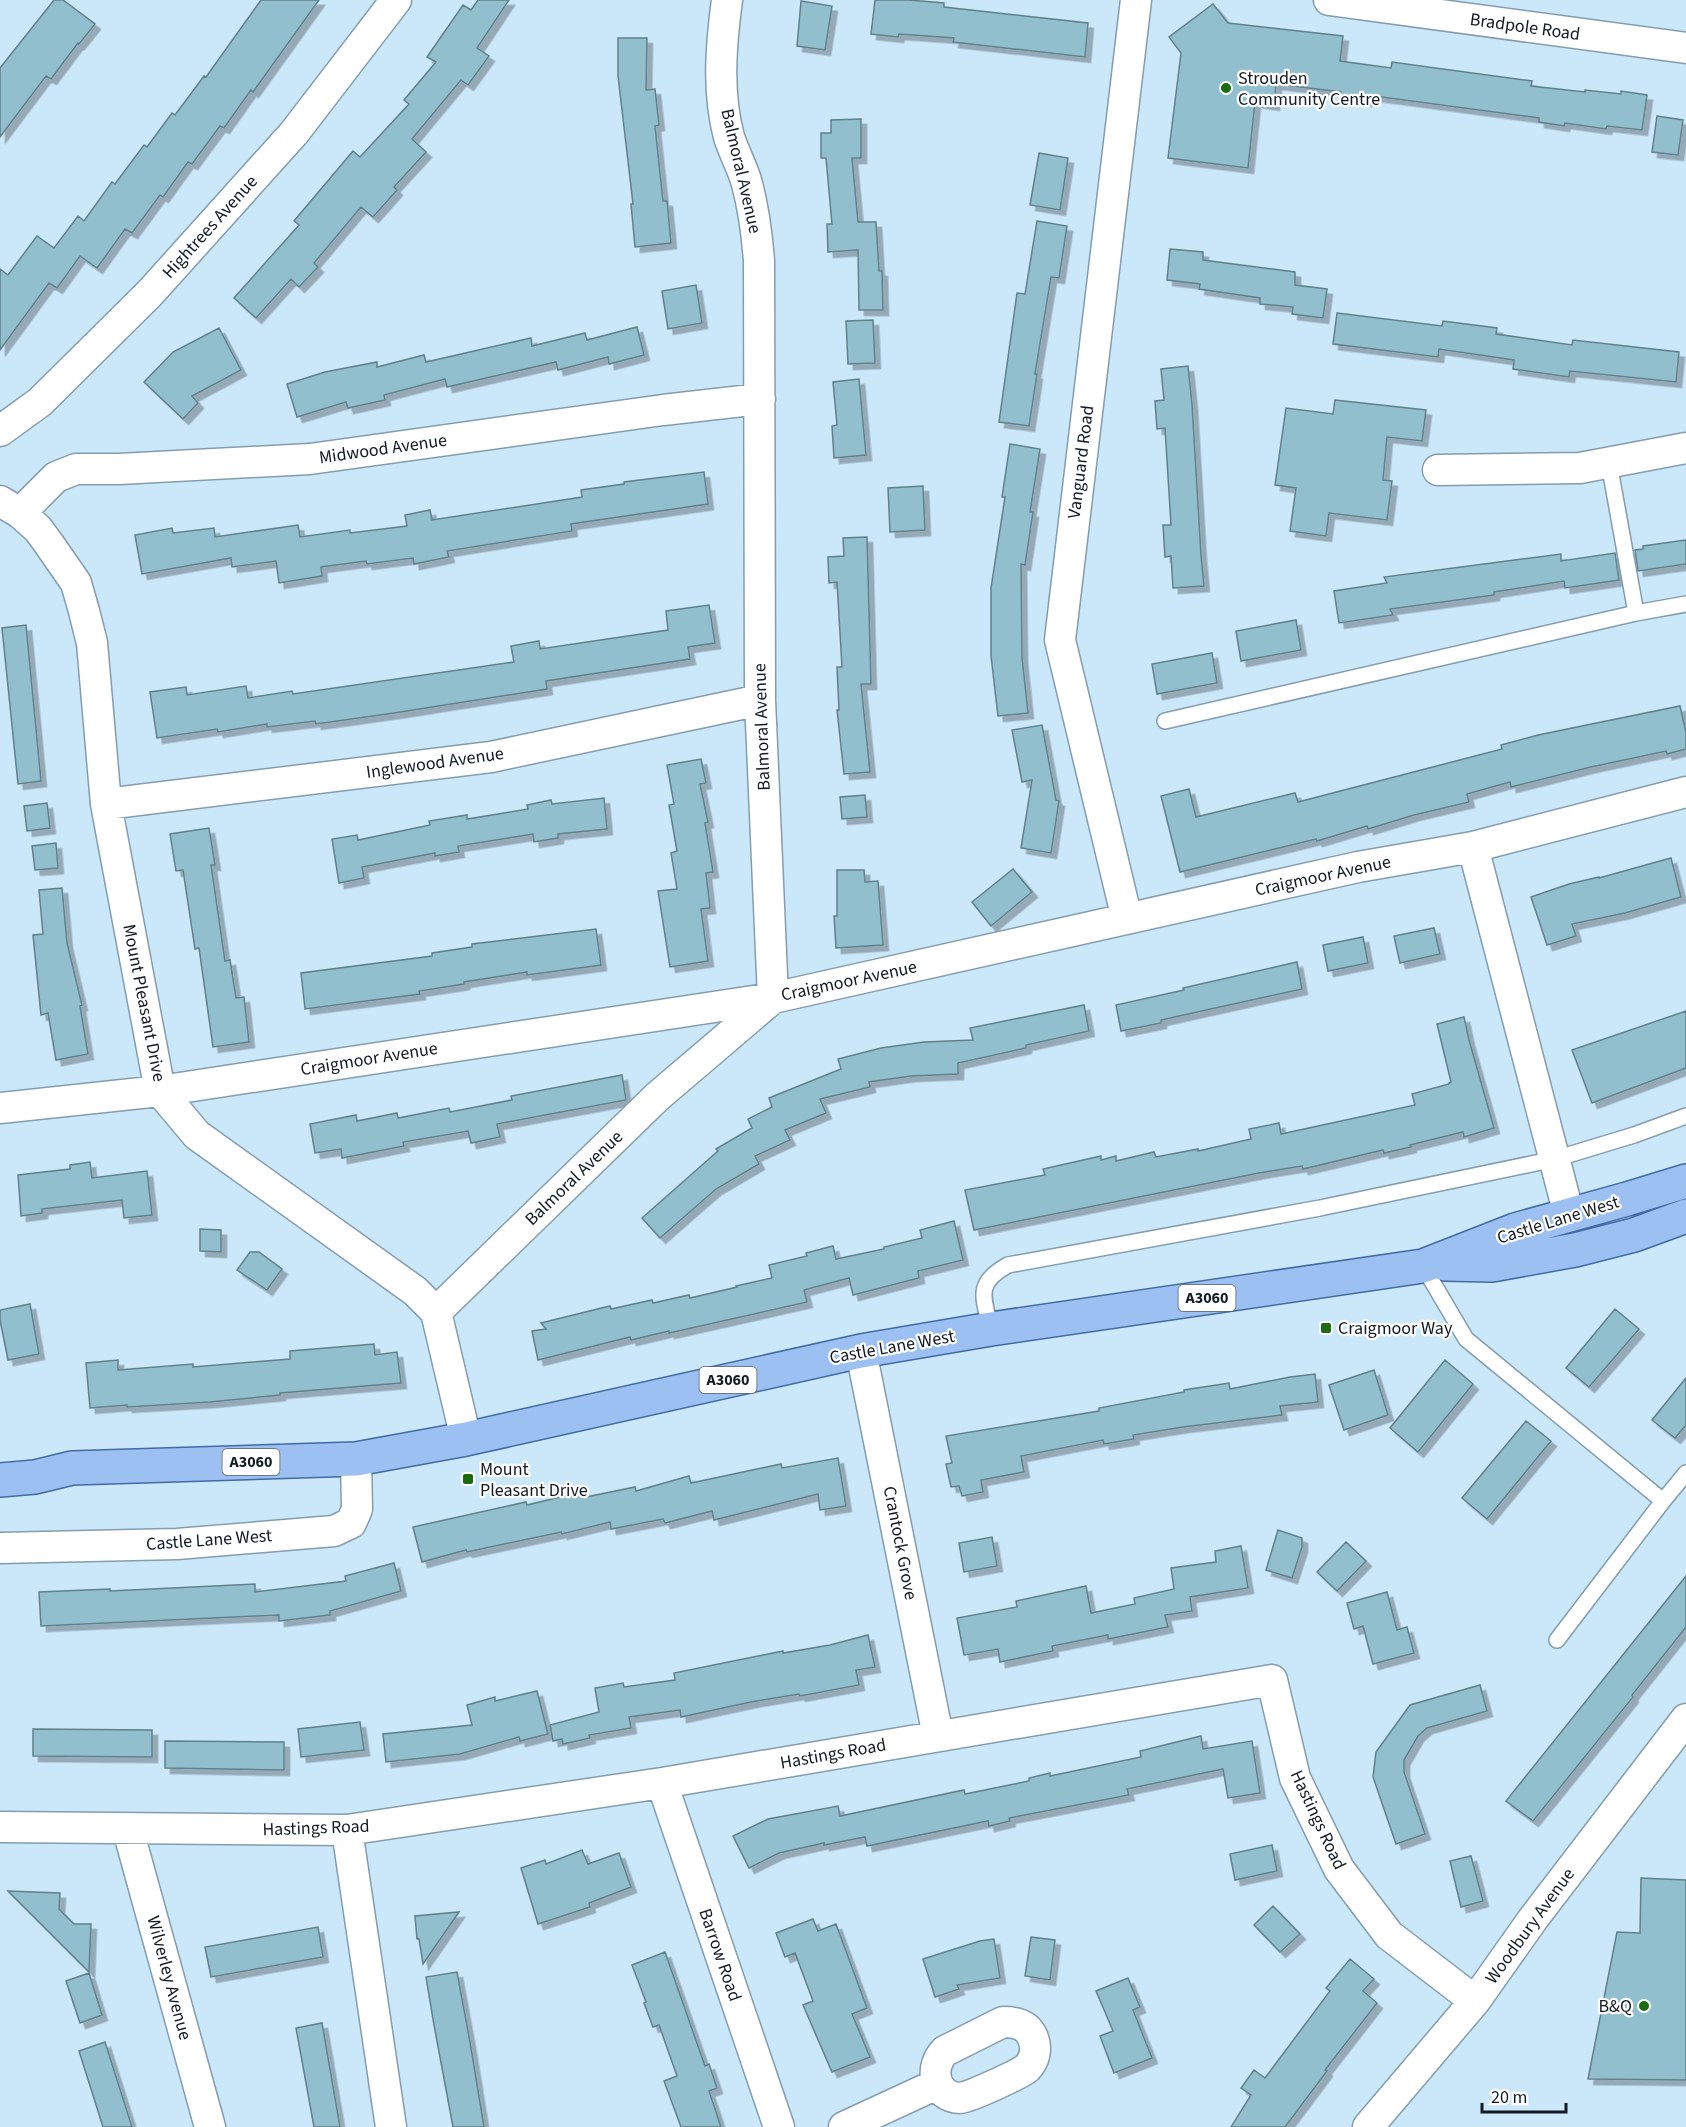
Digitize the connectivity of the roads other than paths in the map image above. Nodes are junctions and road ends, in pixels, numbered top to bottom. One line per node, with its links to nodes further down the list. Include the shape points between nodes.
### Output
1 (396, 0): 7 (street, Hightrees Avenue, via 294,133 150,293 40,402)
2 (727, 0): 6 (street, Balmoral Avenue, via 720,69 729,137 747,183 756,225)
3 (1136, 0): 19 (street, Vanguard Road, via 1060,640)
4 (1331, 0): 5 (street, Bradpole Road)
5 (1686, 48)
6 (760, 399): 11 (street, Midwood Avenue, via 310,459 76,468); 14 (street, Balmoral Avenue)
7 (0, 431)
8 (1686, 448): 9 (street)
9 (1610, 463): 10 (street, via 1580,468); 13 (lane)
10 (1438, 470)
11 (10, 507): 17 (street, Mount Pleasant Drive, via 38,529 76,583 92,643)
12 (1686, 604): 13 (lane)
13 (1636, 613): 15 (lane)
14 (760, 700): 17 (street, Inglewood Avenue, via 491,757); 20 (street, Balmoral Avenue)
15 (1165, 721)
16 (1686, 792): 18 (street, Craigmoor Avenue)
17 (106, 804): 21 (street, Mount Pleasant Drive)
18 (1473, 847): 19 (street, Craigmoor Avenue, via 1358,867); 24 (street)
19 (1127, 919): 20 (street, Craigmoor Avenue)
20 (773, 998): 21 (street, Craigmoor Avenue); 29 (street, Balmoral Avenue, via 657,1097)
21 (160, 1091): 22 (street, Craigmoor Avenue); 29 (street, Mount Pleasant Drive, via 197,1135 415,1291)
22 (0, 1108)
23 (1686, 1116): 24 (lane)
24 (1555, 1159): 26 (street); 30 (lane, via 1320,1208 1008,1265 984,1285)
25 (1686, 1181): 26 (main road, Castle Lane West / A3060)
26 (1569, 1215): 28 (main road, Castle Lane West / A3060, via 1515,1230)
27 (1686, 1216): 28 (main road, Castle Lane West / A3060, via 1575,1250 1492,1265)
28 (1427, 1265): 30 (main road, Castle Lane West / A3060); 36 (lane, via 1466,1339)
29 (436, 1312): 32 (street)
30 (991, 1329): 31 (main road, Castle Lane West / A3060)
31 (861, 1351): 32 (main road, Castle Lane West / A3060); 40 (street, Crantock Grove)
32 (466, 1439): 33 (main road, Castle Lane West / A3060)
33 (356, 1459): 35 (main road, Castle Lane West / A3060, via 72,1468); 37 (street, Castle Lane West, via 357,1509 351,1523 334,1531 177,1544)
34 (1686, 1473): 36 (lane)
35 (0, 1480)
36 (1664, 1501): 38 (lane)
37 (0, 1548)
38 (1557, 1640)
39 (1686, 1719): 45 (street, Woodbury Avenue)
40 (938, 1736): 41 (street, Hastings Road); 45 (street, Hastings Road, via 1272,1680 1295,1778 1339,1869 1389,1935)
41 (662, 1783): 44 (street, Hastings Road); 49 (street, Barrow Road)
42 (0, 1827): 43 (street, Hastings Road)
43 (128, 1830): 44 (street, Hastings Road); 47 (street, Wilverley Avenue)
44 (346, 1830): 48 (street)
45 (1475, 2001): 51 (street, Woodbury Avenue)
46 (937, 2084): 50 (street)
47 (210, 2127)
48 (391, 2127)
49 (779, 2127)
50 (844, 2127)
51 (1368, 2127)

